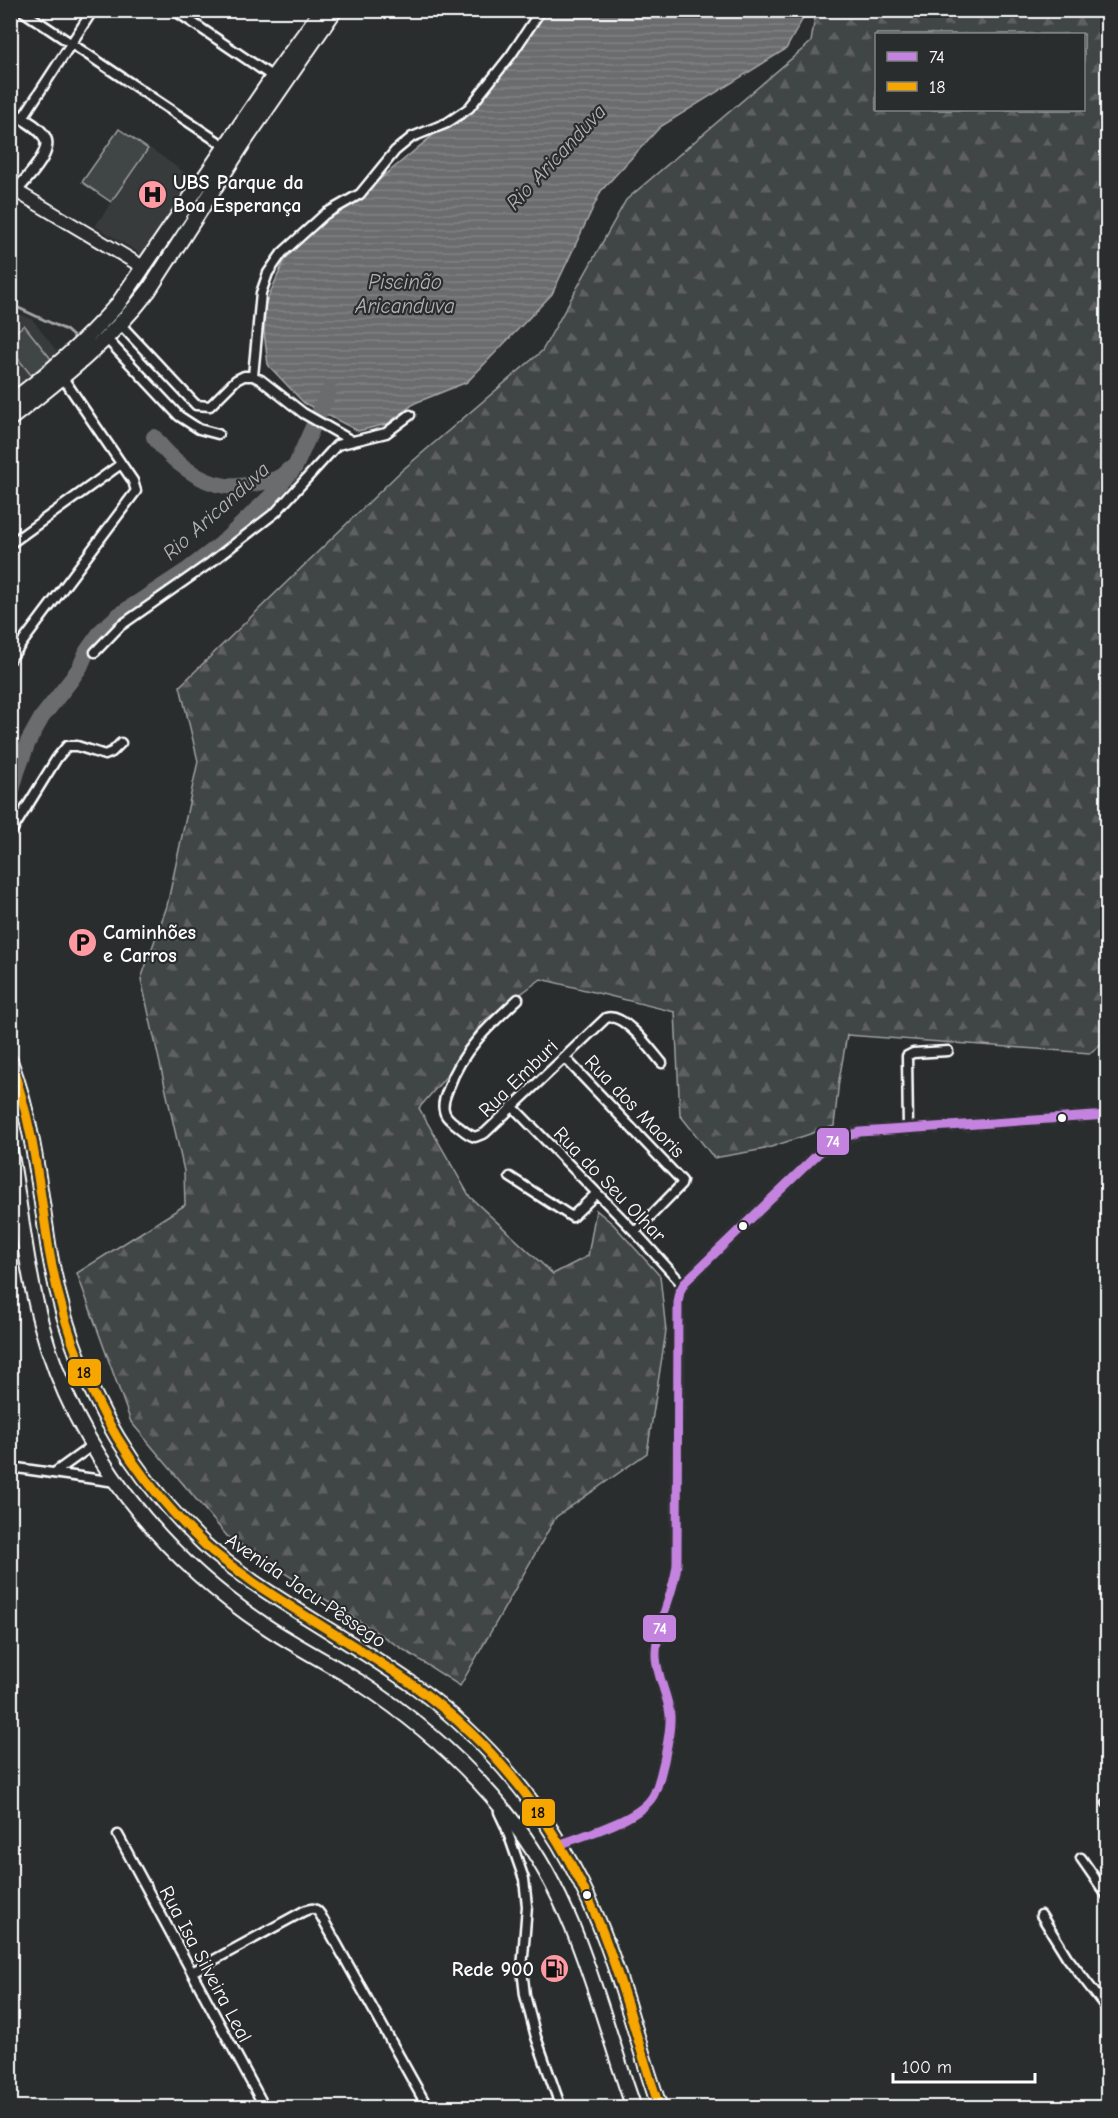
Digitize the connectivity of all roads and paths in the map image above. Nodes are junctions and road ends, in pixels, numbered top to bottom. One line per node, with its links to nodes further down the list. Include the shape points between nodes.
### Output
1 (21, 10): 7 (street)
2 (93, 10): 7 (street)
3 (174, 10): 8 (street)
4 (322, 10): 8 (main road)
5 (335, 10): 14 (main road, via 148,290)
6 (541, 10): 16 (street, via 469,108 447,123 412,137 395,151 360,194 325,214 282,253 268,273 261,293)
7 (71, 44): 10 (street); 11 (street)
8 (273, 77): 11 (main road)
9 (10, 111): 10 (street)
10 (22, 119): 12 (street, via 38,130 47,146)
11 (226, 147): 13 (main road)
12 (13, 194): 13 (main road)
13 (144, 267): 14 (main road, via 147,280); 18 (main road, via 92,333)
14 (120, 324): 15 (main road); 16 (street, via 196,405 210,406 236,380)
15 (106, 338): 17 (main road); 21 (street, via 179,416 199,429)
16 (253, 376): 22 (street, via 303,413)
17 (63, 378): 20 (main road); 23 (street)
18 (10, 402)
19 (410, 415): 22 (street, via 386,433)
20 (10, 419)
21 (218, 434)
22 (352, 441): 25 (street, via 337,445 276,512 120,626)
23 (121, 464): 24 (street); 26 (street, via 136,486 136,493)
24 (10, 544)
25 (95, 652)
26 (10, 659)
27 (121, 742): 28 (street, via 105,755 72,745 63,749)
28 (10, 834)
29 (518, 999): 34 (street, Rua Emburi, via 464,1055 443,1108 447,1117 474,1137 485,1133)
30 (948, 1051): 36 (street, via 907,1056)
31 (564, 1057): 33 (street, Rua Emburi, via 610,1016 633,1030); 34 (street, Rua Emburi); 40 (street, Rua dos Maoris, via 681,1179 681,1185)
32 (10, 1061): 48 (main road, Avenida Jacu-Pêssego, via 31,1132 66,1326 105,1418 131,1460 203,1543 281,1601 414,1686 451,1715 512,1777)
33 (662, 1063)
34 (512, 1106): 39 (street, Rua do Seu Olhar)
35 (1107, 1116): 36 (street)
36 (908, 1129): 41 (street, via 860,1132 834,1141)
37 (10, 1150): 42 (main road, via 42,1327 66,1394)
38 (510, 1177): 39 (street, via 572,1217)
39 (597, 1193): 40 (street, Rua do Seu Olhar)
40 (635, 1232): 41 (street, Rua do Seu Olhar)
41 (683, 1286): 48 (street, via 677,1320 677,1564 656,1658 670,1712 669,1738 656,1791 648,1803 620,1821)
42 (93, 1445): 44 (street); 45 (main road)
43 (10, 1467): 44 (street)
44 (54, 1473): 45 (street)
45 (116, 1482): 46 (main road, via 188,1566 267,1627 410,1717)
46 (491, 1796): 54 (street, via 524,1879 525,1995); 57 (main road, via 538,1858 574,1926)
47 (118, 1835): 52 (street, Rua Isa Silveira Leal)
48 (561, 1844): 58 (main road, Avenida Jacu-Pêssego, via 600,1924)
49 (1081, 1858): 50 (street)
50 (1107, 1897)
51 (1041, 1916): 53 (street)
52 (192, 1972): 55 (street, Rua Isa Silveira Leal); 56 (street, via 312,1908 320,1914)
53 (1107, 2010)
54 (557, 2106)
55 (266, 2108)
56 (428, 2108)
57 (634, 2108)
58 (660, 2108)

